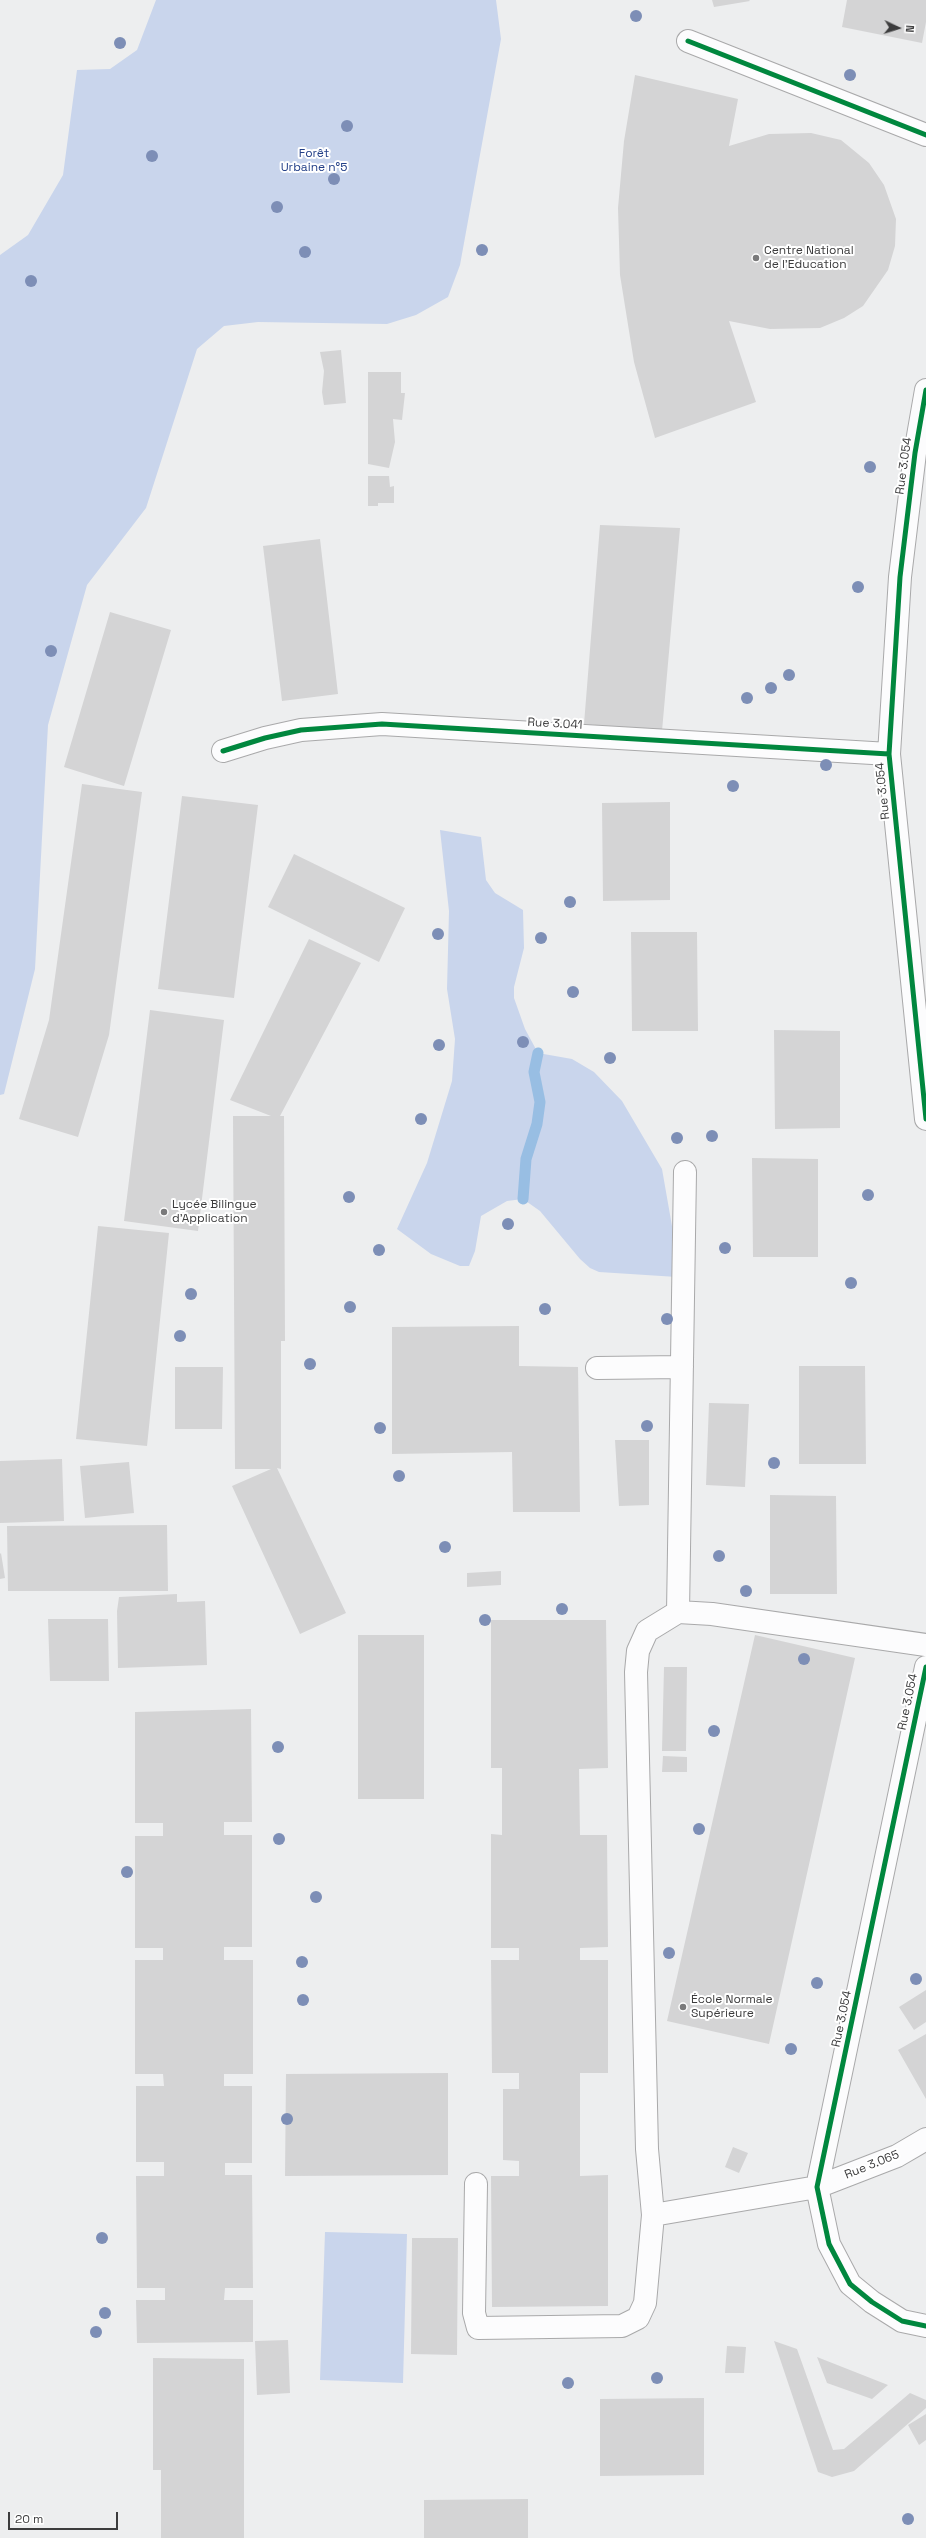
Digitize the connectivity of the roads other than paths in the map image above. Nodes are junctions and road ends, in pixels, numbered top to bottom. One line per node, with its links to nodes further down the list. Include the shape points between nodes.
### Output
1 (688, 41): 2 (street)
2 (926, 135)
3 (926, 390): 4 (street, Rue 3.054)
4 (924, 418): 5 (street, Rue 3.054)
5 (921, 454): 7 (street, Rue 3.054, via 900,577)
6 (223, 751): 7 (street, Rue 3.041, via 301,730 382,724)
7 (889, 754): 8 (street, Rue 3.054)
8 (926, 1119)
9 (685, 1172): 10 (street)
10 (682, 1366): 11 (street); 12 (street)
11 (597, 1368)
12 (678, 1612): 13 (street, via 712,1614); 18 (street, via 647,1631 638,1651 636,1672 647,2149)
13 (926, 1645)
14 (926, 1667): 17 (street, Rue 3.054)
15 (926, 2140): 17 (street, Rue 3.065, via 897,2156)
16 (476, 2184): 18 (street, via 474,2313 478,2328 622,2326 638,2318 645,2303)
17 (817, 2187): 18 (street, Rue 3.065); 19 (street, Rue 3.054, via 829,2244 850,2284 902,2321)
18 (653, 2215)
19 (926, 2326)

